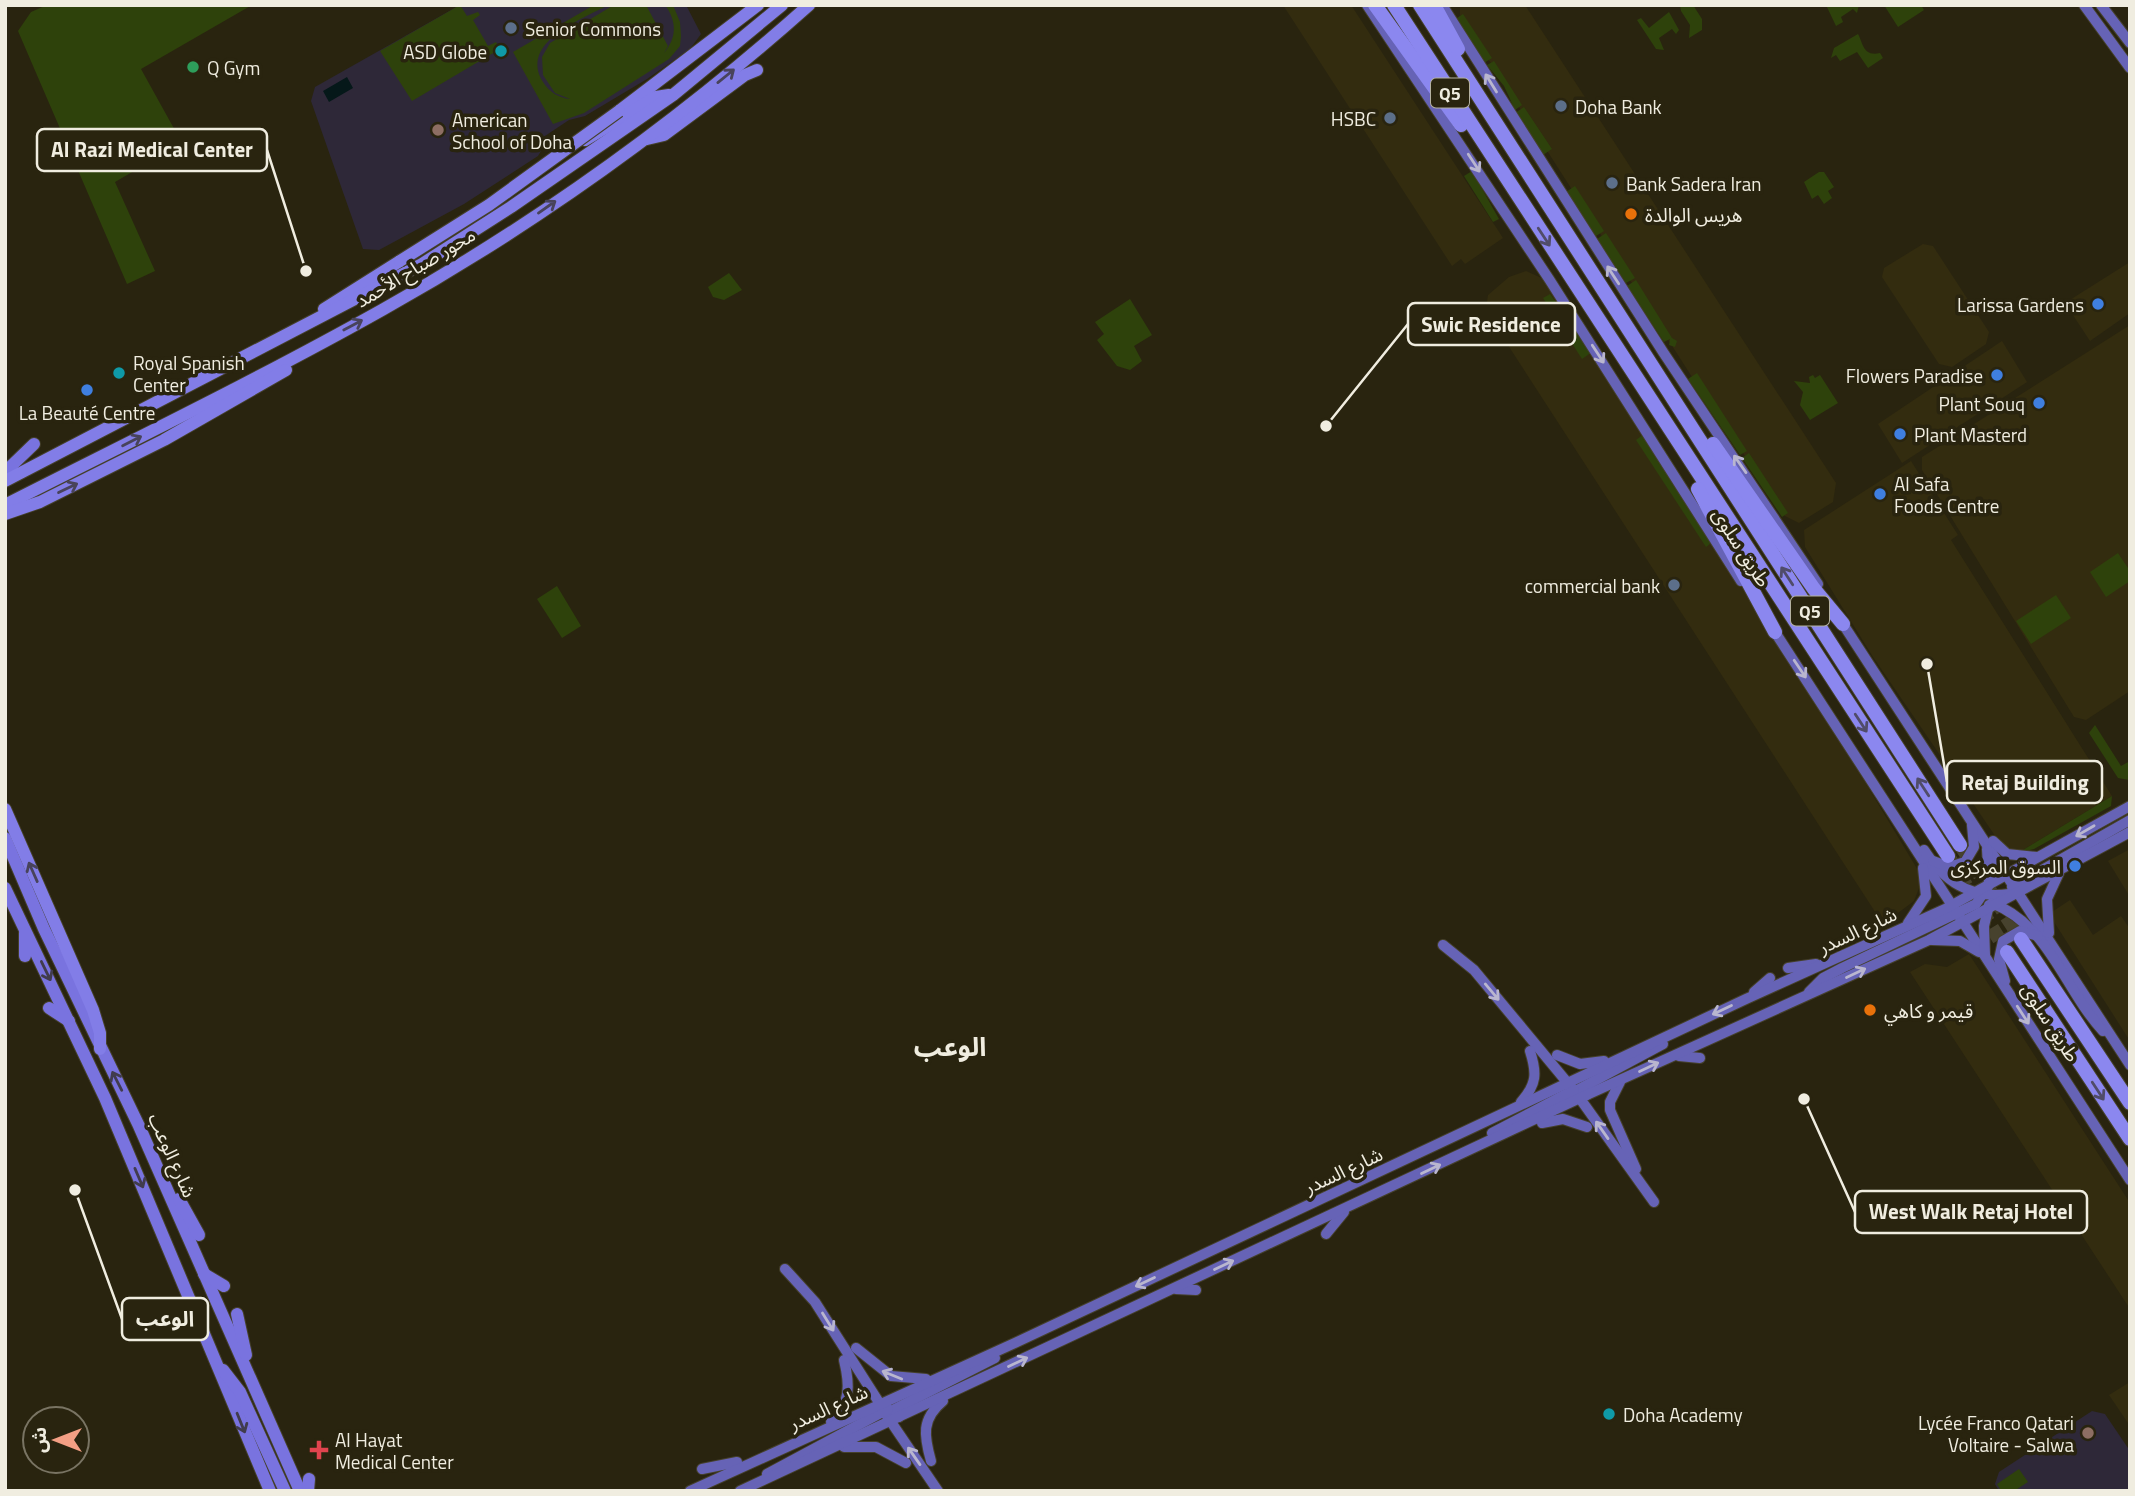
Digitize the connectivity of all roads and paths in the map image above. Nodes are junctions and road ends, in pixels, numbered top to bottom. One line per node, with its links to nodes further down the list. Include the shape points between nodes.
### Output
1 (758, 5): 21 (highway, bridge, via 532,174 325,308)
2 (782, 5): 16 (highway, محور صباح الأحمد)
3 (809, 5): 18 (highway, محور صباح الأحمد, one-way to 3)
4 (1367, 5): 31 (main road, طريق سلوى, one-way to 31, via 1557,290)
5 (1375, 5): 20 (highway)
6 (1394, 5): 20 (highway, طريق سلوى / Q5)
7 (1420, 5): 17 (highway, طريق سلوى / Q5)
8 (1434, 5): 17 (highway)
9 (1442, 5): 30 (main road, one-way to 9)
10 (2084, 5): 14 (main road)
11 (2101, 5): 12 (main road)
12 (2130, 43)
13 (2110, 53): 14 (main road)
14 (2129, 66)
15 (757, 70): 18 (highway, via 664,135)
16 (673, 95): 19 (highway, via 656,97 608,128); 21 (highway, محور صباح الأحمد, via 433,257)
17 (1497, 125): 23 (highway, طريق سلوى / Q5)
18 (643, 140): 22 (highway, محور صباح الأحمد, one-way to 18, via 509,233)
19 (549, 155)
20 (1506, 180): 24 (highway, طريق سلوى / Q5, one-way to 24)
21 (303, 328): 27 (highway, محور صباح الأحمد)
22 (294, 359): 28 (highway, محور صباح الأحمد, one-way to 22); 29 (highway, one-way to 22, via 40,502 205,419 281,374)
23 (1660, 378): 30 (highway, via 1701,426); 40 (highway, طريق سلوى / Q5, one-way to 23)
24 (1675, 440): 31 (highway); 43 (highway, طريق سلوى / Q5, one-way to 43)
25 (34, 444): 26 (main road)
26 (5, 472)
27 (5, 481)
28 (5, 505)
29 (5, 514)
30 (1843, 624): 32 (main road)
31 (1775, 632): 42 (main road, طريق سلوى, one-way to 42, via 1879,781)
32 (1958, 797): 35 (main road); 44 (main road, via 1968,803 2003,852)
33 (2130, 806): 44 (main road, شارع السدر, one-way to 44)
34 (5, 808): 70 (highway, one-way to 34, via 93,1010)
35 (1969, 813): 39 (main road); 42 (main road, via 1974,841 1968,859 1950,867)
36 (2130, 820): 48 (main road)
37 (2130, 832): 45 (main road)
38 (5, 838): 53 (main road, شارع الوعب)
39 (1985, 840): 46 (main road); 49 (main road, via 1990,867)
40 (1960, 845)
41 (5, 854): 53 (main road)
42 (1923, 855): 49 (main road, via 1948,880); 50 (main road, طريق سلوى); 52 (main road, via 1926,896)
43 (1948, 856)
44 (2040, 856): 46 (main road, شارع السدر)
45 (2060, 871): 48 (main road); 55 (main road, via 2046,901)
46 (2008, 875): 48 (main road); 49 (main road, شارع السدر)
47 (5, 888): 51 (main road, شارع الوعب)
48 (2017, 889): 49 (main road, شارع السدر); 55 (main road)
49 (1987, 898): 50 (main road, شارع السدر); 50 (main road, شارع السدر); 55 (main road); 60 (main road)
50 (1957, 914): 52 (main road, شارع السدر); 56 (main road, شارع السدر); 60 (main road, طريق سلوى); 65 (main road, via 1823,978)
51 (24, 926): 59 (main road); 68 (main road, شارع الوعب, one-way to 68)
52 (1904, 928): 61 (main road, شارع السدر)
53 (44, 929): 70 (main road, شارع الوعب)
54 (2021, 939): 79 (highway, طريق سلوى)
55 (2045, 939): 64 (main road, via 2020,931 2003,941 1998,959); 76 (main road, via 2093,1020)
56 (1929, 940): 60 (main road, via 1960,941); 65 (main road, شارع السدر, one-way to 56)
57 (1443, 945): 78 (main road, one-way to 78, via 1474,970)
58 (2007, 952): 81 (highway, طريق سلوى, one-way to 81)
59 (25, 956)
60 (1986, 958): 64 (main road, طريق سلوى)
61 (1829, 962): 62 (main road); 66 (main road, شارع السدر)
62 (1788, 968)
63 (1770, 978): 66 (main road)
64 (2007, 992): 88 (main road, طريق سلوى, one-way to 88)
65 (1807, 996): 73 (main road, شارع السدر)
66 (1746, 999): 69 (main road, شارع السدر, one-way to 69)
67 (49, 1007): 68 (main road)
68 (71, 1023): 102 (main road, شارع الوعب, one-way to 102)
69 (1685, 1028): 74 (main road, شارع السدر); 78 (main road, via 1655,1050)
70 (100, 1049): 82 (main road, شارع الوعب, one-way to 70)
71 (1530, 1051): 80 (main road, via 1536,1080)
72 (1557, 1055): 74 (main road, via 1580,1064)
73 (1676, 1055): 75 (main road); 77 (main road, شارع السدر, one-way to 73)
74 (1623, 1056): 78 (main road, شارع السدر)
75 (1700, 1058)
76 (2130, 1065)
77 (1621, 1081): 78 (main road, شارع السدر); 87 (main road, via 1609,1110)
78 (1574, 1091): 80 (main road, شارع السدر); 86 (main road, via 1479,1139); 89 (main road, one-way to 78)
79 (2130, 1103)
80 (1517, 1107): 99 (main road, شارع السدر, one-way to 99)
81 (2114, 1115): 84 (highway, طريق سلوى); 85 (highway)
82 (139, 1126): 92 (main road); 94 (main road, شارع الوعب)
83 (1587, 1127): 86 (main road, via 1555,1119 1482,1151)
84 (2130, 1139)
85 (2130, 1149)
86 (1468, 1152): 90 (main road, شارع السدر, one-way to 86)
87 (1636, 1169)
88 (2130, 1180)
89 (1654, 1202)
90 (1346, 1208): 91 (main road); 96 (main road, شارع السدر, one-way to 90)
91 (1326, 1234)
92 (199, 1235)
93 (785, 1269): 106 (main road, one-way to 106, via 815,1302)
94 (204, 1274): 95 (main road); 104 (main road, شارع الوعب)
95 (224, 1286)
96 (1173, 1289): 97 (main road); 105 (main road, شارع السدر, one-way to 96)
97 (1196, 1290)
98 (237, 1314): 104 (main road)
99 (1017, 1342): 103 (main road, شارع السدر); 106 (main road, via 974,1370)
100 (856, 1348): 103 (main road, one-way to 100, via 891,1377)
101 (844, 1360): 107 (main road, via 848,1399)
102 (217, 1365): 114 (main road, شارع الوعب, one-way to 114); 115 (main road, via 240,1392)
103 (936, 1378): 106 (main road, شارع السدر)
104 (251, 1379): 116 (main road, شارع الوعب)
105 (957, 1391): 106 (main road, شارع السدر); 110 (main road, via 927,1419 925,1440)
106 (885, 1413): 107 (main road, شارع السدر); 108 (main road, شارع السدر); 113 (main road, via 786,1461); 118 (main road, one-way to 106)
107 (824, 1428): 109 (main road, شارع السدر)
108 (835, 1449): 111 (main road, via 870,1446); 113 (main road, شارع السدر)
109 (754, 1460): 112 (main road); 117 (main road, شارع السدر)
110 (931, 1461)
111 (906, 1463)
112 (702, 1469)
113 (744, 1489)
114 (270, 1491)
115 (285, 1491)
116 (300, 1491)
117 (690, 1491)
118 (938, 1491)

